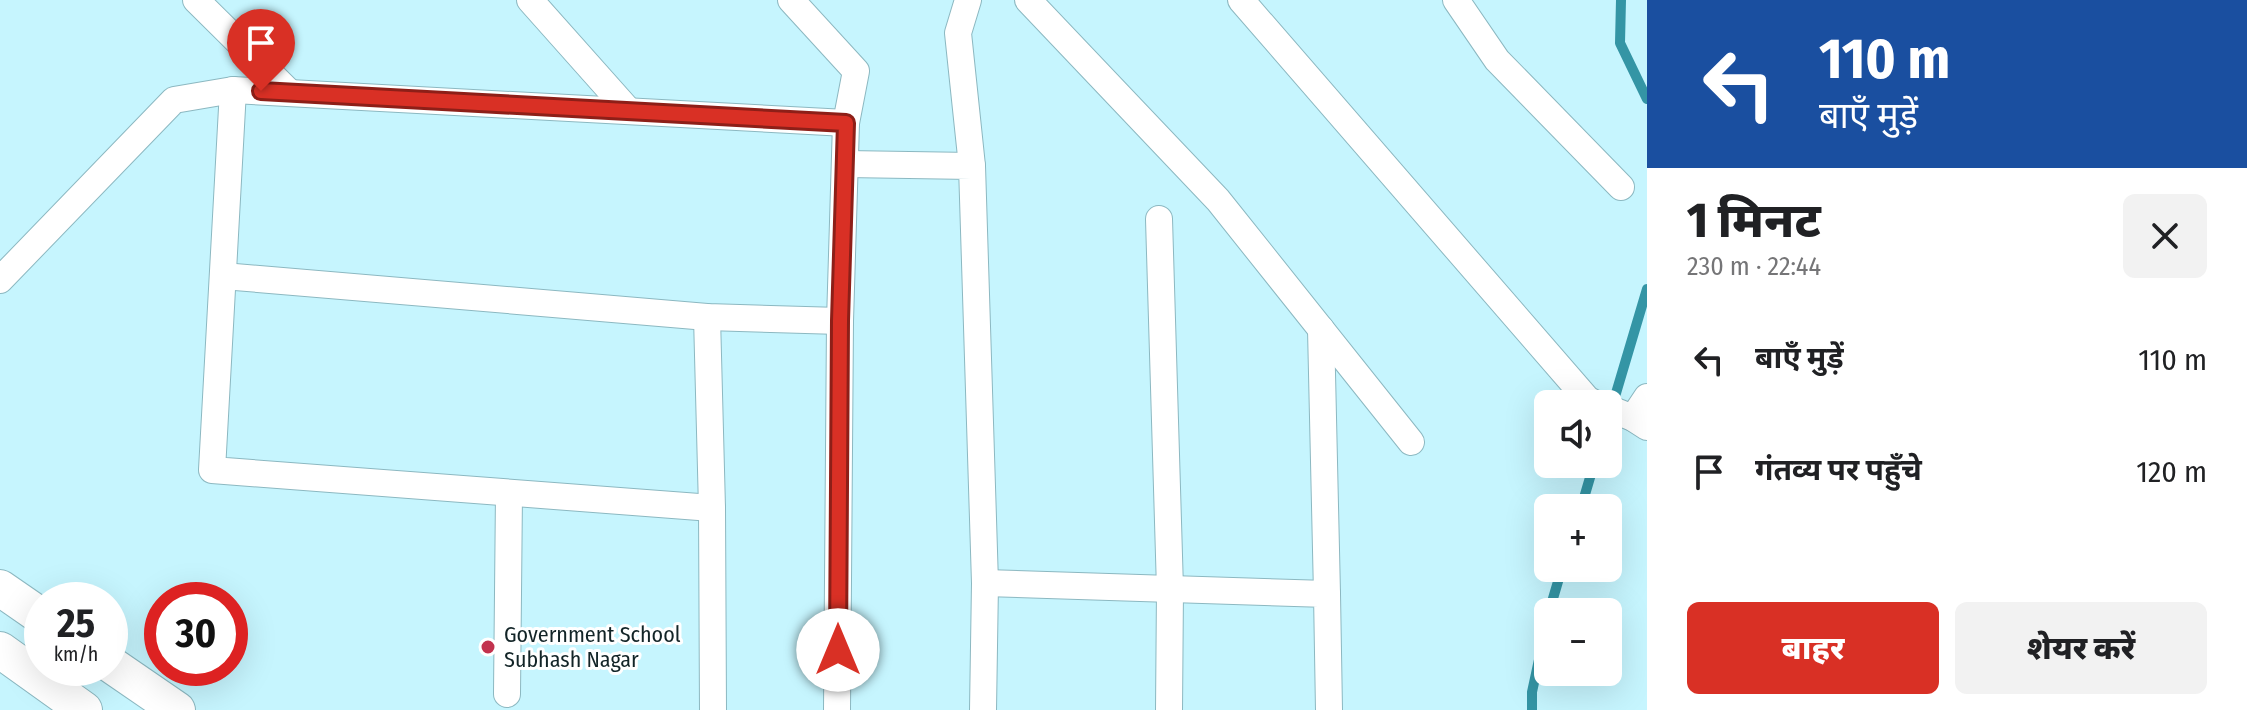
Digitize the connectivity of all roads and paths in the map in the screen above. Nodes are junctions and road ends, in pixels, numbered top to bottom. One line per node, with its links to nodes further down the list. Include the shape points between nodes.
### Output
1 (196, 0): 9 (street)
2 (530, 0): 10 (street)
3 (791, 0): 11 (street, via 856,71)
4 (968, 0): 13 (street, via 958,33)
5 (1028, 0): 20 (street, via 1218,200)
6 (1241, 0): 21 (street)
7 (1456, 0): 14 (street, via 1497,60)
8 (233, 90): 9 (street); 16 (street); 17 (street, via 174,100)
9 (290, 93): 10 (street)
10 (627, 109): 11 (street)
11 (846, 123): 12 (street)
12 (846, 164): 13 (street); 19 (street)
13 (972, 166): 25 (street)
14 (1621, 187)
15 (1159, 219): 27 (street)
16 (223, 276): 18 (street); 23 (street, via 212,470)
17 (0, 280)
18 (707, 317): 19 (street); 24 (street)
19 (840, 321): 36 (street)
20 (1321, 329): 22 (street); 28 (street)
21 (1579, 390)
22 (1411, 442)
23 (509, 493): 24 (street); 32 (street)
24 (712, 508): 35 (street)
25 (985, 583): 27 (street); 37 (street)
26 (0, 588): 29 (main road)
27 (1170, 589): 28 (street); 38 (street)
28 (1327, 594): 39 (street)
29 (24, 605)
30 (0, 650): 33 (main road)
31 (128, 676): 34 (main road)
32 (507, 694)
33 (84, 710)
34 (177, 710)
35 (713, 710)
36 (837, 710)
37 (983, 710)
38 (1169, 710)
39 (1329, 710)

